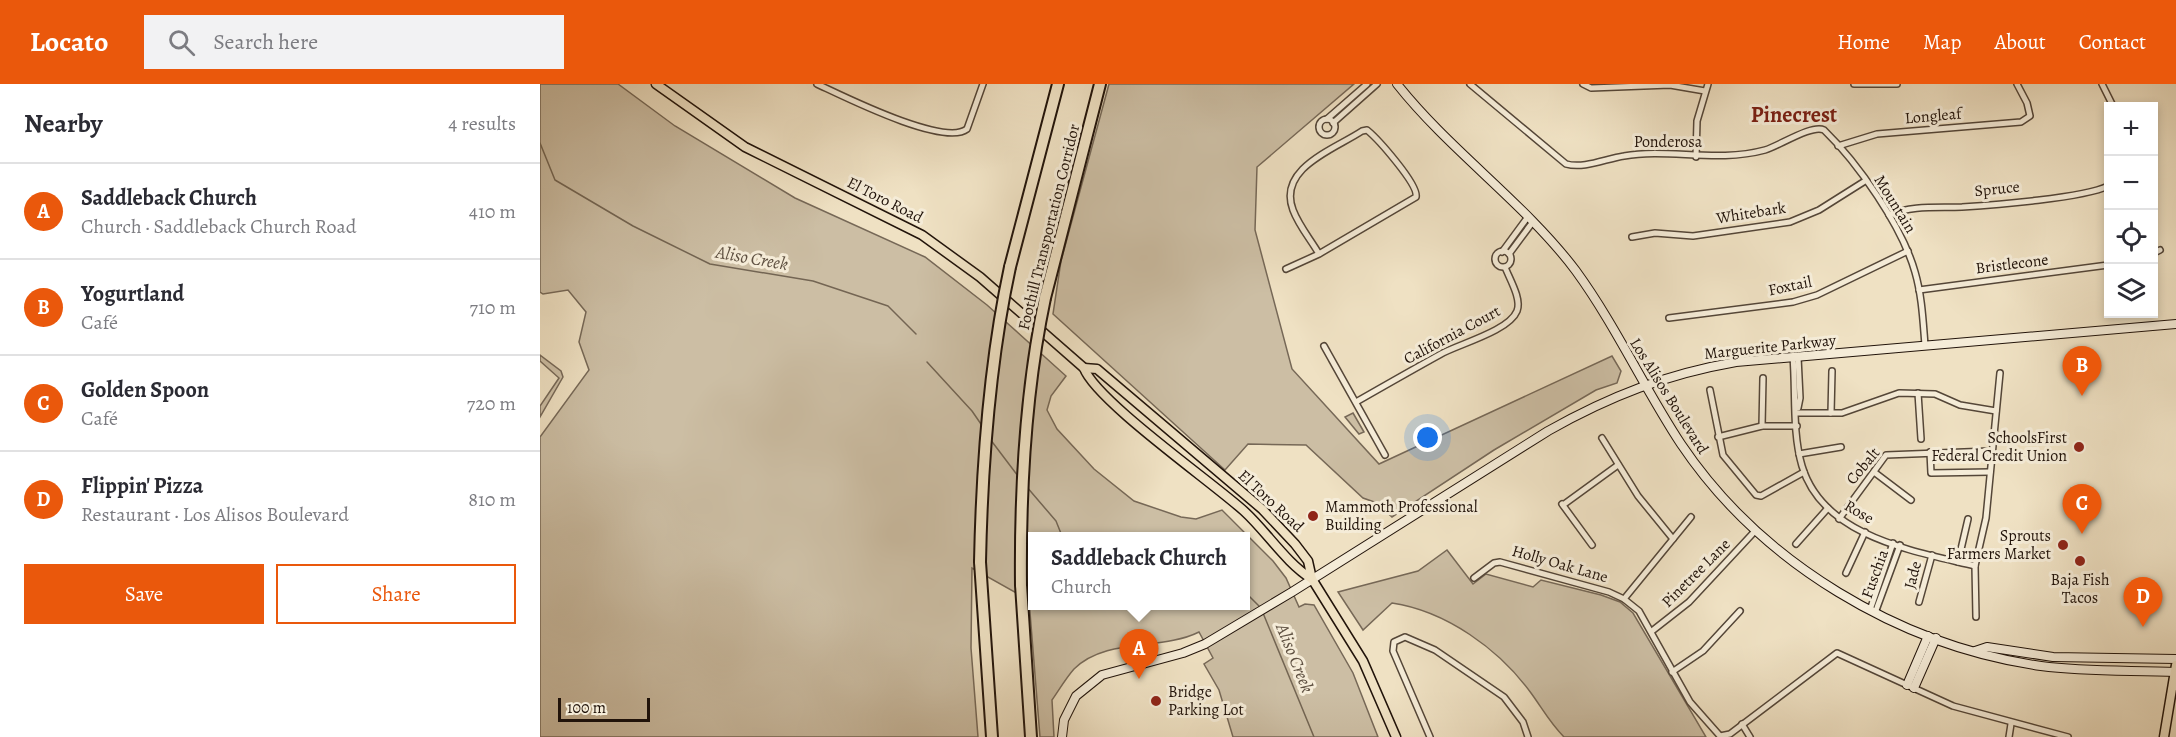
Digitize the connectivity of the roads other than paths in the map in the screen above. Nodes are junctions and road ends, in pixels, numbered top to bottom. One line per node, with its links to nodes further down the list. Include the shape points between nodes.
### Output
1 (656, 84): 44 (main road, El Toro Road, via 745,147 922,235)
2 (817, 84): 3 (street, via 903,122 962,133 967,129)
3 (983, 84)
4 (1058, 84): 101 (highway, Foothill Transportation Corridor, bridge, via 1010,267 988,406 980,562)
5 (1100, 84): 102 (highway, Foothill Transportation Corridor, bridge, via 1045,298 1023,461 1021,585)
6 (1367, 84): 18 (street)
7 (1377, 84): 19 (street)
8 (1397, 84): 29 (main road, Los Alisos Boulevard)
9 (1470, 84): 25 (street, Ponderosa, via 1566,164 1577,167 1634,154)
10 (1584, 84): 16 (street, via 1591,88 1670,85)
11 (1708, 84): 16 (street)
12 (1854, 84): 13 (street)
13 (1897, 84)
14 (2017, 84): 23 (street, Longleaf, via 2030,116 2020,122 1877,134)
15 (2102, 84): 17 (street)
16 (1705, 91): 25 (street, via 1697,120)
17 (2111, 102)
18 (1327, 119): 19 (street); 21 (street, via 1319,128)
19 (1334, 126): 21 (street); 22 (street)
20 (1820, 128): 23 (street, Mountain); 25 (street, Ponderosa, via 1765,150)
21 (1326, 135): 24 (street)
22 (1343, 143): 24 (street); 33 (street, via 1364,130 1369,131 1417,195)
23 (1838, 146): 26 (street, Mountain)
24 (1334, 148): 33 (street, via 1298,174 1291,189 1295,214)
25 (1696, 157)
26 (1865, 181): 28 (street, Mountain); 30 (street, Whitebark, via 1819,210 1790,222 1693,236 1655,232)
27 (2104, 187): 28 (street, Spruce, via 1962,207 1921,207)
28 (1889, 215): 31 (street, Mountain)
29 (1529, 221): 32 (street); 34 (street); 48 (main road, Los Alisos Boulevard, via 1575,270)
30 (1632, 237)
31 (1908, 251): 38 (street, Mountain); 39 (street, Foxtail, via 1817,296)
32 (1502, 252): 34 (street); 36 (street, California Court, via 1496,255 1496,261)
33 (1319, 254): 37 (street)
34 (1509, 254): 36 (street, via 1510,261)
35 (2104, 266): 38 (street, Bristlecone)
36 (1505, 267): 51 (street, California Court, via 1518,302 1512,318)
37 (1286, 269)
38 (1919, 290): 41 (street, Mountain)
39 (1669, 318)
40 (2176, 324): 41 (main road, Marguerite Parkway)
41 (1925, 345): 43 (main road, Marguerite Parkway)
42 (1324, 346): 51 (street)
43 (1796, 357): 48 (main road, Marguerite Parkway, via 1700,368); 54 (street, Rose, via 1800,398)
44 (1084, 368): 86 (main road, El Toro Road, via 1088,380 1230,498 1299,571); 86 (main road, El Toro Road, via 1097,369 1262,509 1308,561)
45 (1832, 371): 53 (street)
46 (2000, 373): 52 (street)
47 (1763, 378): 55 (street)
48 (1644, 384): 74 (main road, Los Alisos Boulevard, via 1705,477); 86 (main road, Marguerite Parkway, via 1548,431)
49 (1710, 390): 58 (street)
50 (1918, 393): 52 (street); 53 (street, via 1899,393 1842,413); 59 (street)
51 (1356, 402): 63 (street)
52 (1996, 411): 61 (street)
53 (1831, 412): 54 (street)
54 (1797, 413): 56 (street, Rose)
55 (1762, 426): 56 (street); 58 (street)
56 (1797, 426): 64 (street, Rose)
57 (1602, 438): 65 (street)
58 (1718, 438): 66 (street, via 1726,460 1758,496)
59 (1921, 439)
60 (1840, 447): 64 (street)
61 (1990, 451): 62 (street, Cobalt); 68 (street)
62 (1930, 452): 67 (street, Cobalt, via 1886,455); 68 (street, via 1931,473)
63 (1385, 454)
64 (1799, 454): 66 (street, Rose)
65 (1618, 465): 76 (street); 79 (street, via 1562,504)
66 (1804, 472): 70 (street, Rose)
67 (1874, 472): 69 (street); 72 (street, Cobalt)
68 (1990, 472): 83 (street)
69 (1911, 500)
70 (1828, 508): 72 (street, Rose); 78 (street)
71 (1691, 517): 76 (street)
72 (1839, 519): 75 (street, Rose)
73 (1968, 519): 82 (street)
74 (1756, 530): 90 (main road, Los Alisos Boulevard, via 1823,582); 92 (street, Pinetree Lane, via 1689,602)
75 (1865, 532): 77 (street, Rose); 84 (street)
76 (1673, 539): 87 (street)
77 (1893, 543): 80 (street, Rose); 90 (street, Fuschia)
78 (1796, 544)
79 (1592, 545)
80 (1900, 545): 81 (street, Rose); 90 (street, Fuschia)
81 (1932, 555): 82 (street, Rose); 88 (street, Jade)
82 (1958, 562): 83 (street, Rose)
83 (1976, 566): 91 (street)
84 (1846, 573)
85 (1474, 578): 87 (street, Holly Oak Lane, via 1500,562)
86 (1312, 579): 103 (main road, Marguerite Parkway, via 1205,644 1102,675 1076,696 1064,720); 104 (main road, El Toro Road, via 1363,661)
87 (1624, 599): 92 (street, Holly Oak Lane, via 1639,611)
88 (1919, 602)
89 (1740, 611): 97 (street, via 1702,651)
90 (1872, 611): 93 (main road, Los Alisos Boulevard)
91 (1976, 616)
92 (1652, 631): 97 (street, Holly Oak Lane)
93 (1932, 637): 94 (main road, Los Alisos Boulevard); 98 (main road)
94 (1975, 651): 95 (main road, Los Alisos Boulevard, via 1987,647 2053,657); 96 (main road, Los Alisos Boulevard, via 2042,666 2100,671)
95 (2176, 659)
96 (2176, 669): 110 (main road)
97 (1672, 672): 99 (street, Holly Oak Lane, via 1714,733 1725,736)
98 (1911, 687): 99 (street, via 1837,653); 100 (street, via 1953,706)
99 (1742, 724): 107 (street)
100 (2011, 724): 108 (street); 109 (street)
101 (992, 737)
102 (1031, 737)
103 (1062, 737)
104 (1396, 737)
105 (1430, 737): 106 (street, via 1393,651 1394,642 1405,636 1435,650 1504,697 1523,722)
106 (1528, 737)
107 (1750, 737)
108 (2009, 737)
109 (2068, 737)
110 (2164, 737)

